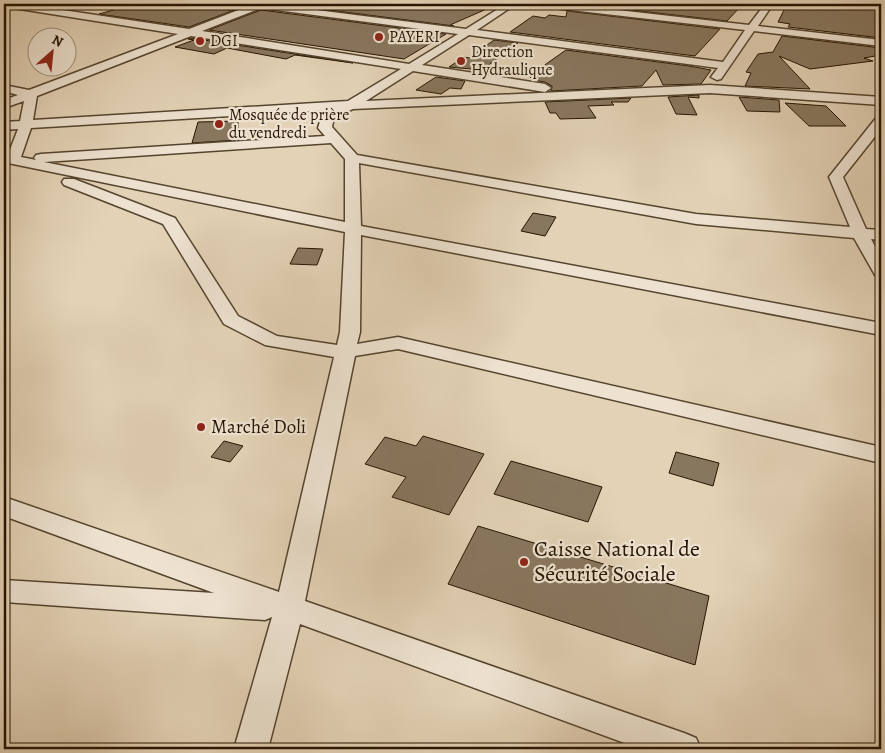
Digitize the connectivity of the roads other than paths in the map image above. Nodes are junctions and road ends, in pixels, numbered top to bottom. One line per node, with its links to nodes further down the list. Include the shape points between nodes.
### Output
1 (7, 4): 7 (street)
2 (258, 4): 7 (street); 8 (street)
3 (512, 4): 8 (street)
4 (544, 4): 6 (street)
5 (769, 4): 6 (street)
6 (752, 28): 9 (street); 10 (street)
7 (189, 32): 11 (street); 14 (street)
8 (467, 32): 10 (street); 11 (street)
9 (881, 42)
10 (724, 65): 13 (street)
11 (414, 66): 15 (street); 18 (street)
12 (4, 88): 14 (street)
13 (710, 89): 15 (street); 16 (street)
14 (31, 94): 17 (street); 20 (street)
15 (587, 95): 18 (street)
16 (881, 101)
17 (4, 104)
18 (351, 105): 20 (street); 22 (street, via 328,115 325,128)
19 (881, 121): 26 (street, via 836,177)
20 (26, 124): 21 (street); 24 (street)
21 (4, 126)
22 (335, 139): 23 (street); 24 (street)
23 (352, 158): 25 (street); 26 (street, via 696,219)
24 (8, 160): 25 (street); 30 (street, via 169,220 231,320 272,341)
25 (353, 229): 29 (street); 30 (street, via 350,332)
26 (860, 233): 27 (street); 28 (street)
27 (881, 235)
28 (881, 271)
29 (881, 329)
30 (345, 352): 31 (street, via 398,343); 34 (street)
31 (881, 456)
32 (4, 506): 34 (street)
33 (4, 591): 34 (street)
34 (289, 609): 35 (street); 36 (street)
35 (251, 749)
36 (684, 749)

